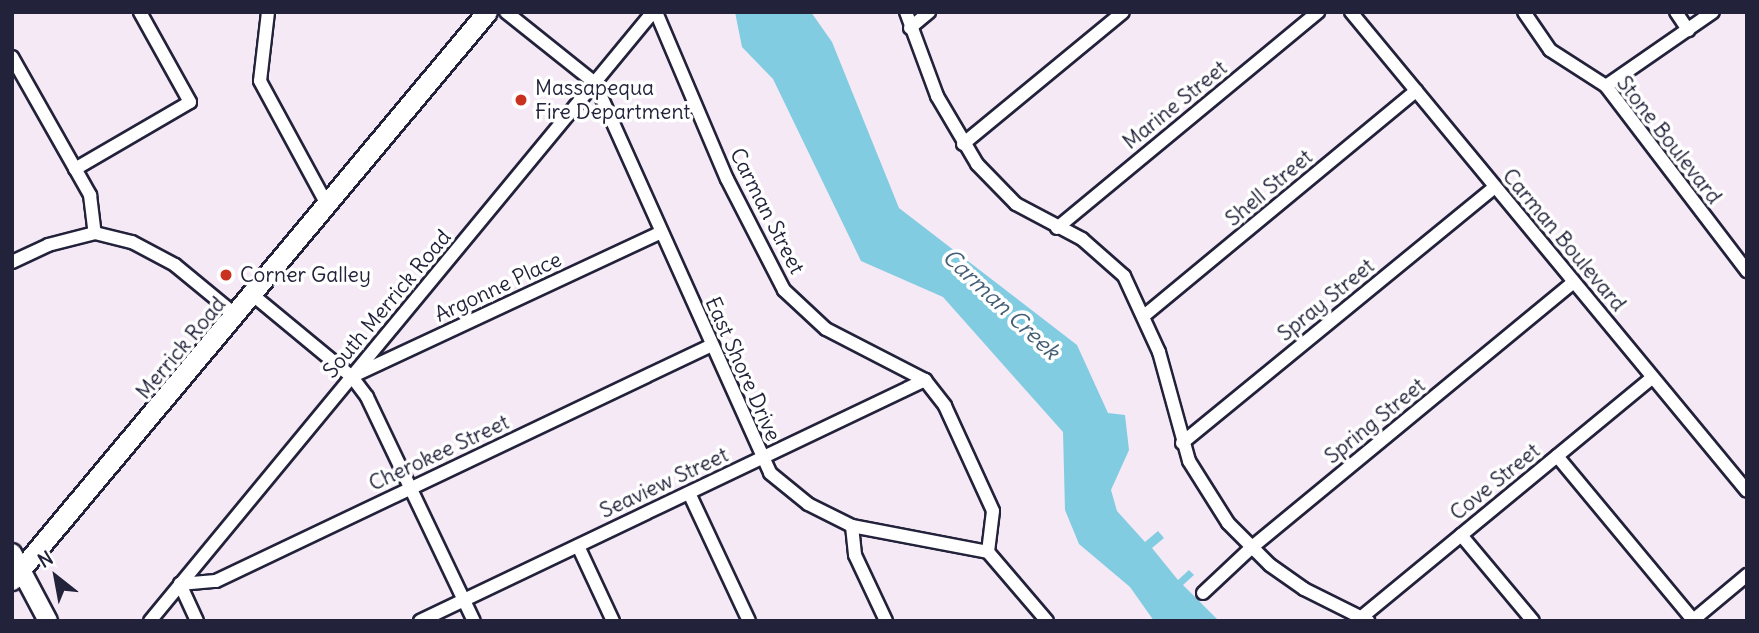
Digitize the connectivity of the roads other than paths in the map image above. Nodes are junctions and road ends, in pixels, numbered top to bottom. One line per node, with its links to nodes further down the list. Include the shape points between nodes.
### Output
1 (140, 12): 21 (street, via 190,102)
2 (268, 12): 23 (street, via 260,81)
3 (487, 12): 23 (main road, Merrick Road)
4 (506, 12): 17 (street, East Shore Drive)
5 (654, 12): 17 (street, South Merrick Road); 36 (street, Carman Street, via 727,179 784,290 826,329)
6 (906, 12): 14 (street)
7 (929, 12): 14 (street)
8 (1124, 12): 20 (street)
9 (1318, 12): 24 (street, Marine Street)
10 (1351, 12): 19 (street, Carman Boulevard)
11 (1524, 12): 18 (street, Stone Boulevard, via 1550,50)
12 (1675, 12): 15 (street)
13 (1713, 12): 15 (street)
14 (910, 28): 20 (street, via 937,96)
15 (1688, 30): 18 (street)
16 (12, 57): 21 (street)
17 (595, 83): 25 (street, East Shore Drive); 34 (street, South Merrick Road)
18 (1606, 86): 28 (street, Stone Boulevard)
19 (1416, 91): 22 (street, Carman Boulevard); 31 (street, Shell Street)
20 (963, 144): 24 (street, via 1002,192)
21 (75, 169): 26 (street, via 90,195)
22 (1495, 187): 29 (street, Carman Boulevard); 37 (street, Spray Street)
23 (328, 206): 30 (main road, Merrick Road)
24 (1057, 228): 31 (street, via 1107,256)
25 (661, 232): 33 (street, East Shore Drive); 34 (street, Argonne Place)
26 (95, 233): 27 (street, via 48,245); 32 (street, via 160,255)
27 (12, 262)
28 (1747, 271)
29 (1574, 282): 35 (street, Carman Boulevard); 46 (street, Spring Street)
30 (254, 296): 32 (main road, Merrick Road); 34 (street)
31 (1145, 315): 37 (street, via 1166,373)
32 (237, 316): 48 (main road, Merrick Road)
33 (712, 345): 39 (street, East Shore Drive); 40 (street, Cherokee Street)
34 (352, 377): 40 (street, via 367,397); 50 (street, South Merrick Road)
35 (1652, 377): 38 (street, Cove Street); 41 (street, Carman Boulevard)
36 (925, 380): 39 (street, Seaview Street); 47 (street, Carman Street, via 963,437 993,511)
37 (1182, 443): 46 (street, via 1213,503)
38 (1557, 456): 44 (street, Cove Street); 54 (street)
39 (762, 458): 42 (street, Seaview Street); 43 (street, East Shore Drive, via 770,473 808,504)
40 (410, 488): 50 (street, Cherokee Street, via 216,581); 52 (street)
41 (1747, 491)
42 (689, 493): 45 (street, Seaview Street); 61 (street)
43 (852, 526): 47 (street, East Shore Drive); 62 (street, via 855,555)
44 (1461, 535): 53 (street, Cove Street); 64 (street)
45 (578, 546): 52 (street, Seaview Street); 60 (street)
46 (1251, 548): 51 (street, Spring Street); 53 (street, via 1304,589)
47 (988, 552): 63 (street)
48 (15, 568): 55 (street)
49 (1747, 575): 54 (street)
50 (180, 584): 56 (street, South Merrick Road); 57 (street)
51 (1203, 593)
52 (464, 600): 58 (street, Seaview Street); 59 (street)
53 (1365, 618)
54 (1692, 620)
55 (48, 621)
56 (150, 621)
57 (197, 621)
58 (420, 621)
59 (474, 621)
60 (613, 621)
61 (749, 621)
62 (886, 621)
63 (1047, 621)
64 (1533, 621)

